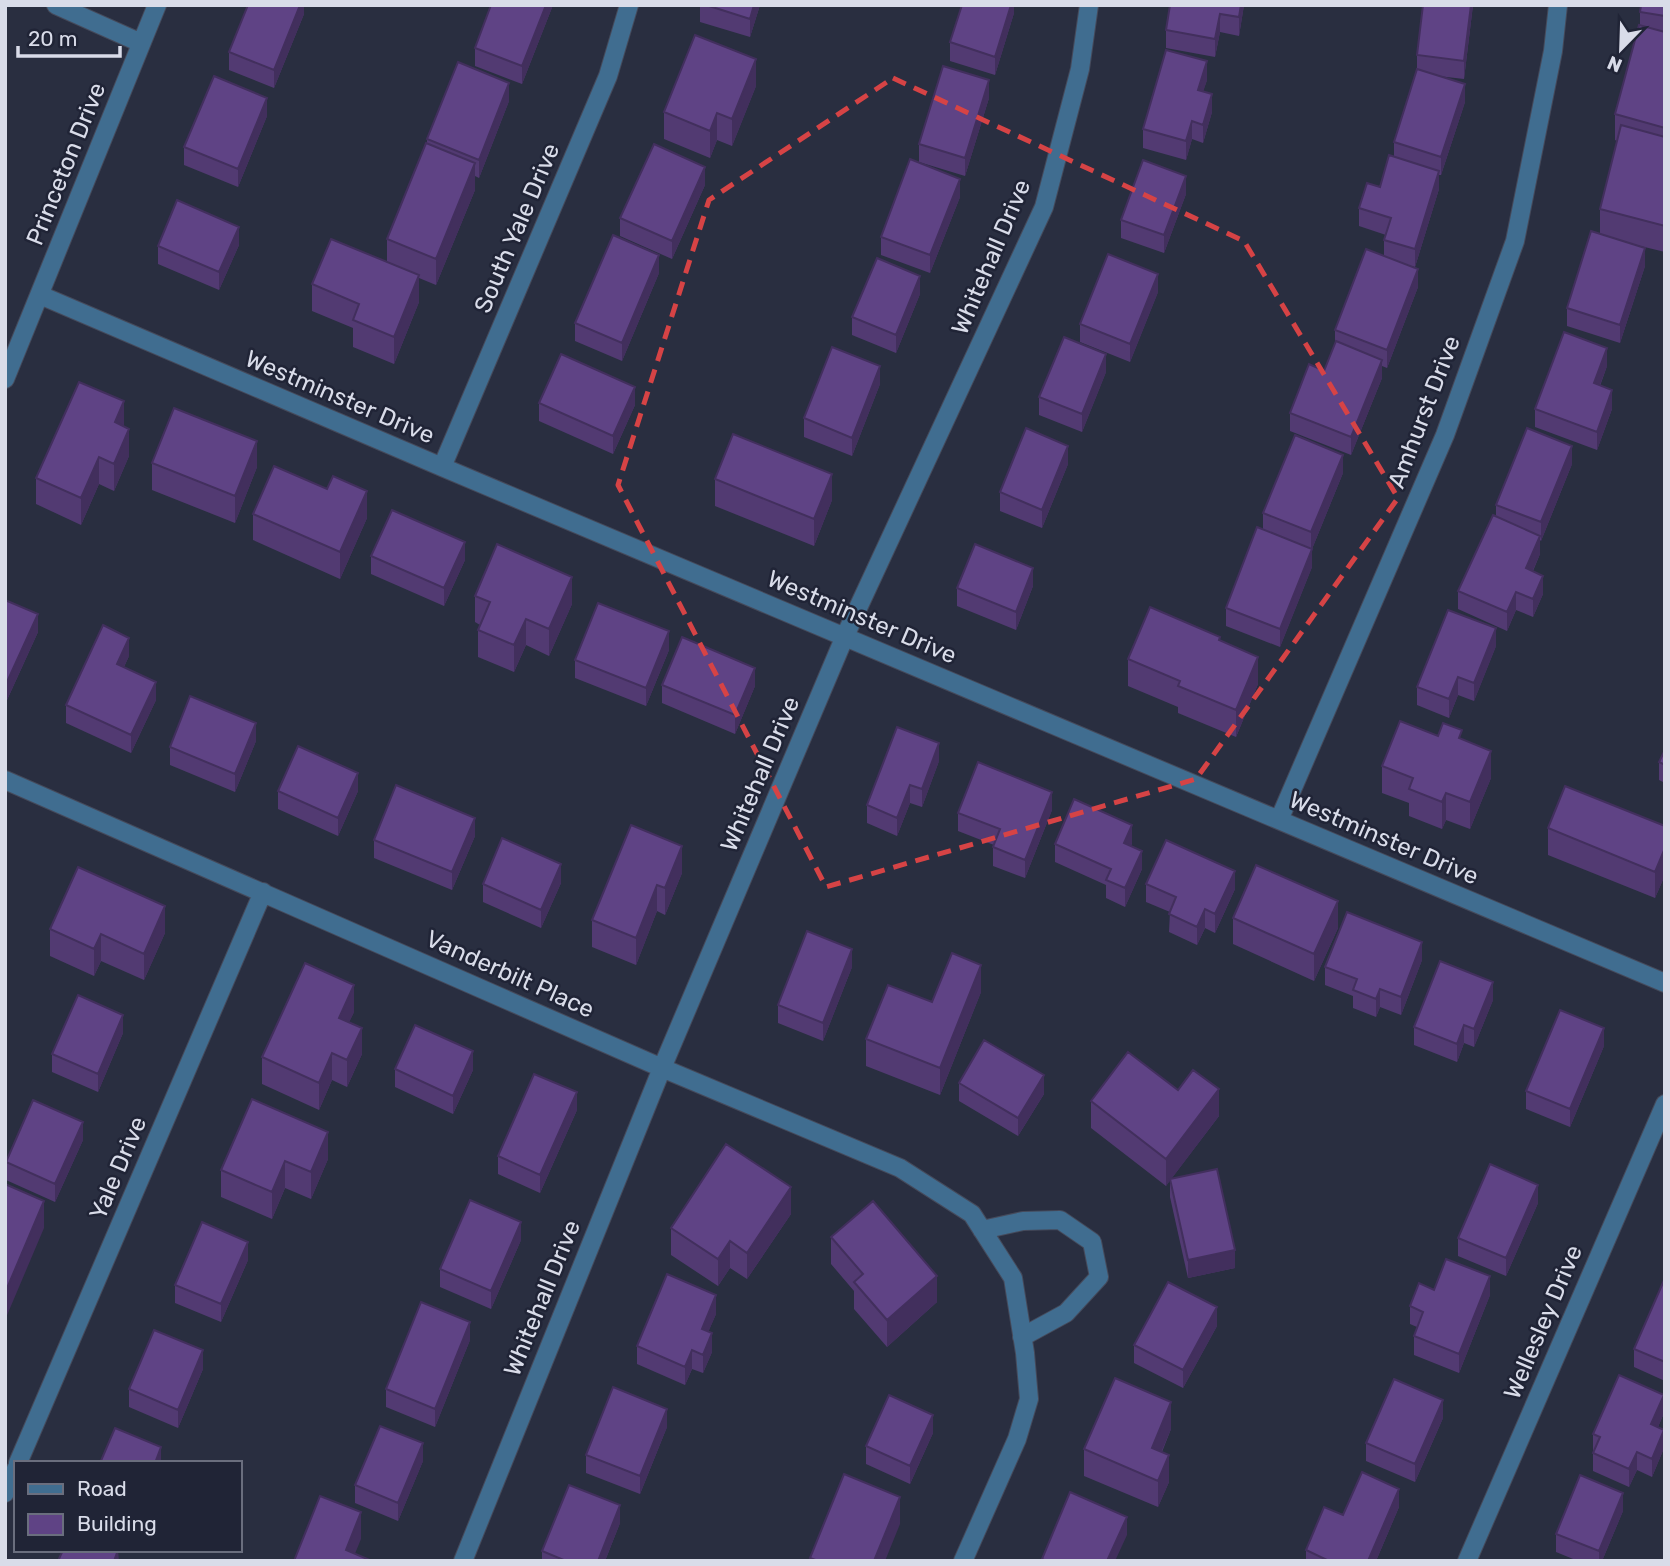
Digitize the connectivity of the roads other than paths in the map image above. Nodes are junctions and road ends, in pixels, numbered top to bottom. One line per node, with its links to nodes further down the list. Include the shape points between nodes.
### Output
1 (56, 5): 6 (street)
2 (157, 5): 6 (street, Princeton Drive)
3 (629, 5): 9 (street, South Yale Drive, via 608,76)
4 (1089, 5): 10 (street, Whitehall Drive, via 1080,69 1044,207)
5 (1559, 5): 12 (street, Amhurst Drive, via 1515,241 1444,435)
6 (141, 43): 7 (street, Princeton Drive)
7 (40, 295): 8 (street, Princeton Drive); 9 (street, Westminster Drive)
8 (5, 379)
9 (442, 467): 10 (street, Westminster Drive)
10 (845, 636): 12 (street, Westminster Drive); 15 (street, Whitehall Drive)
11 (5, 780): 13 (street, Vanderbilt Place)
12 (1279, 820): 14 (street, Westminster Drive)
13 (263, 892): 15 (street, Vanderbilt Place); 19 (street, Yale Drive)
14 (1665, 983)
15 (662, 1068): 17 (street, Vanderbilt Place, via 900,1168 972,1214); 22 (street, Whitehall Drive)
16 (1665, 1104): 24 (street, Wellesley Drive)
17 (982, 1230): 18 (street, Vanderbilt Place, via 1013,1278); 18 (street, via 1023,1221 1060,1220 1092,1242 1099,1277 1066,1312)
18 (1023, 1337): 23 (street, Vanderbilt Place, via 1029,1399 1017,1439)
19 (19, 1461)
20 (14, 1473): 21 (street)
21 (5, 1493)
22 (463, 1561)
23 (963, 1561)
24 (1467, 1561)

